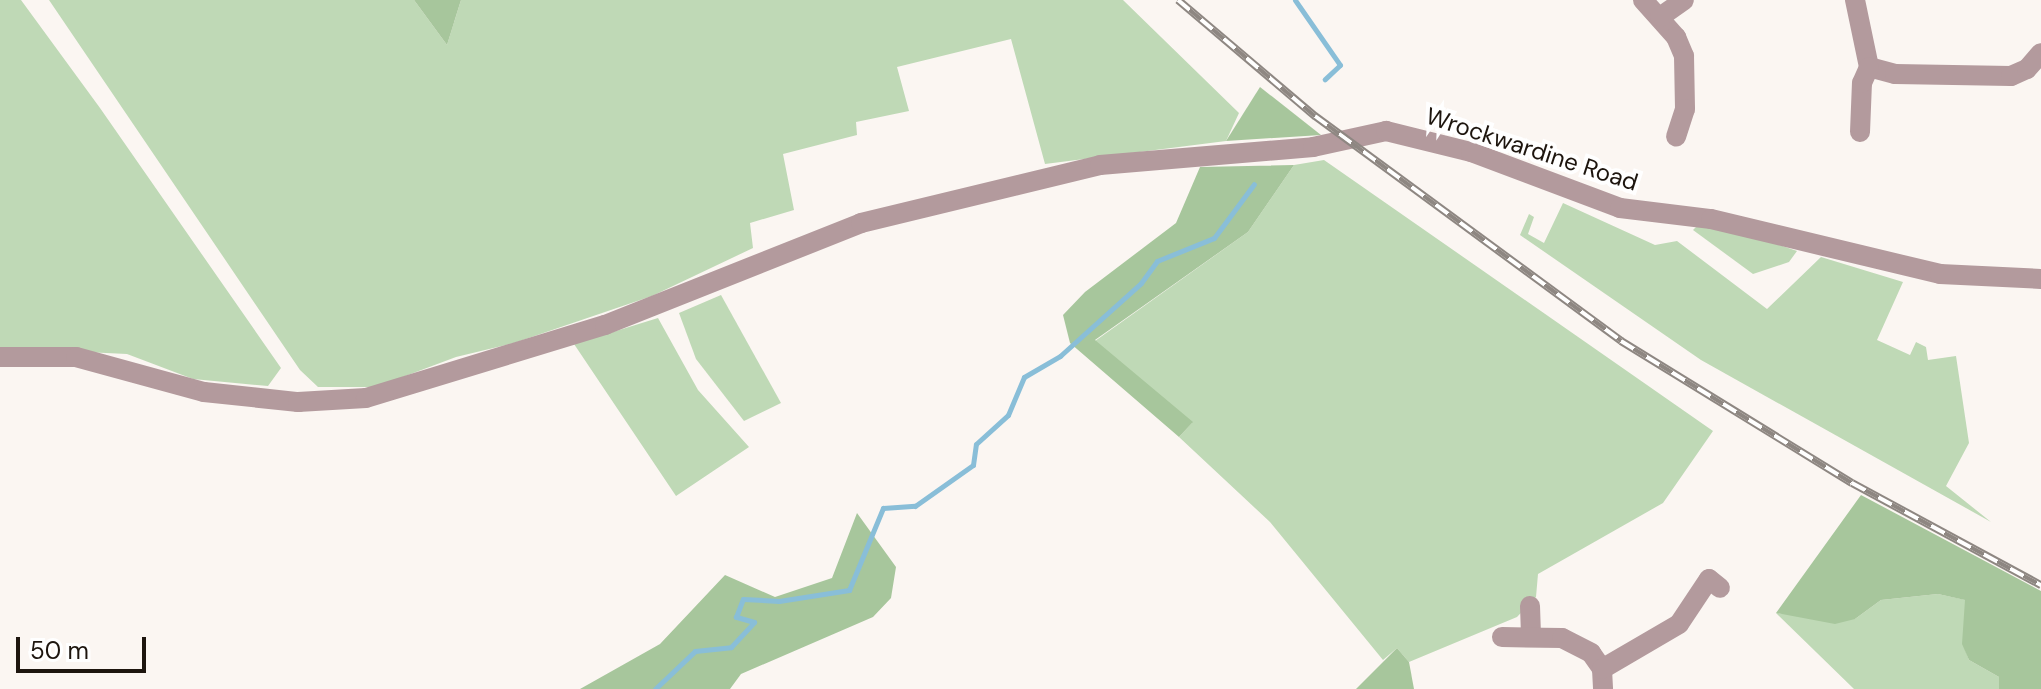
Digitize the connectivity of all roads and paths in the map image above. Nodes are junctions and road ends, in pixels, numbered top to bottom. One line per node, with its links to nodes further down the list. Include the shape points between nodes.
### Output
1 (1643, 0): 4 (street)
2 (1684, 0): 4 (street)
3 (1855, 0): 6 (street)
4 (1660, 17): 8 (street, via 1684,56 1685,109)
5 (2041, 53): 6 (street, via 2027,69 2011,76 1895,74)
6 (1869, 67): 7 (street, via 1862,83)
7 (1860, 132)
8 (1676, 137)
9 (2041, 279): 10 (street, Wrockwardine Road, via 1940,274 1711,219 1620,208 1471,152 1386,131 1313,147 1100,165 861,223 605,325 366,398 267,399 204,392 76,357)
10 (0, 357)
11 (1720, 588): 15 (street, via 1709,579 1679,624)
12 (1530, 606): 13 (street)
13 (1531, 635): 14 (street); 15 (street, via 1562,638 1591,653)
14 (1502, 637)
15 (1603, 679)

